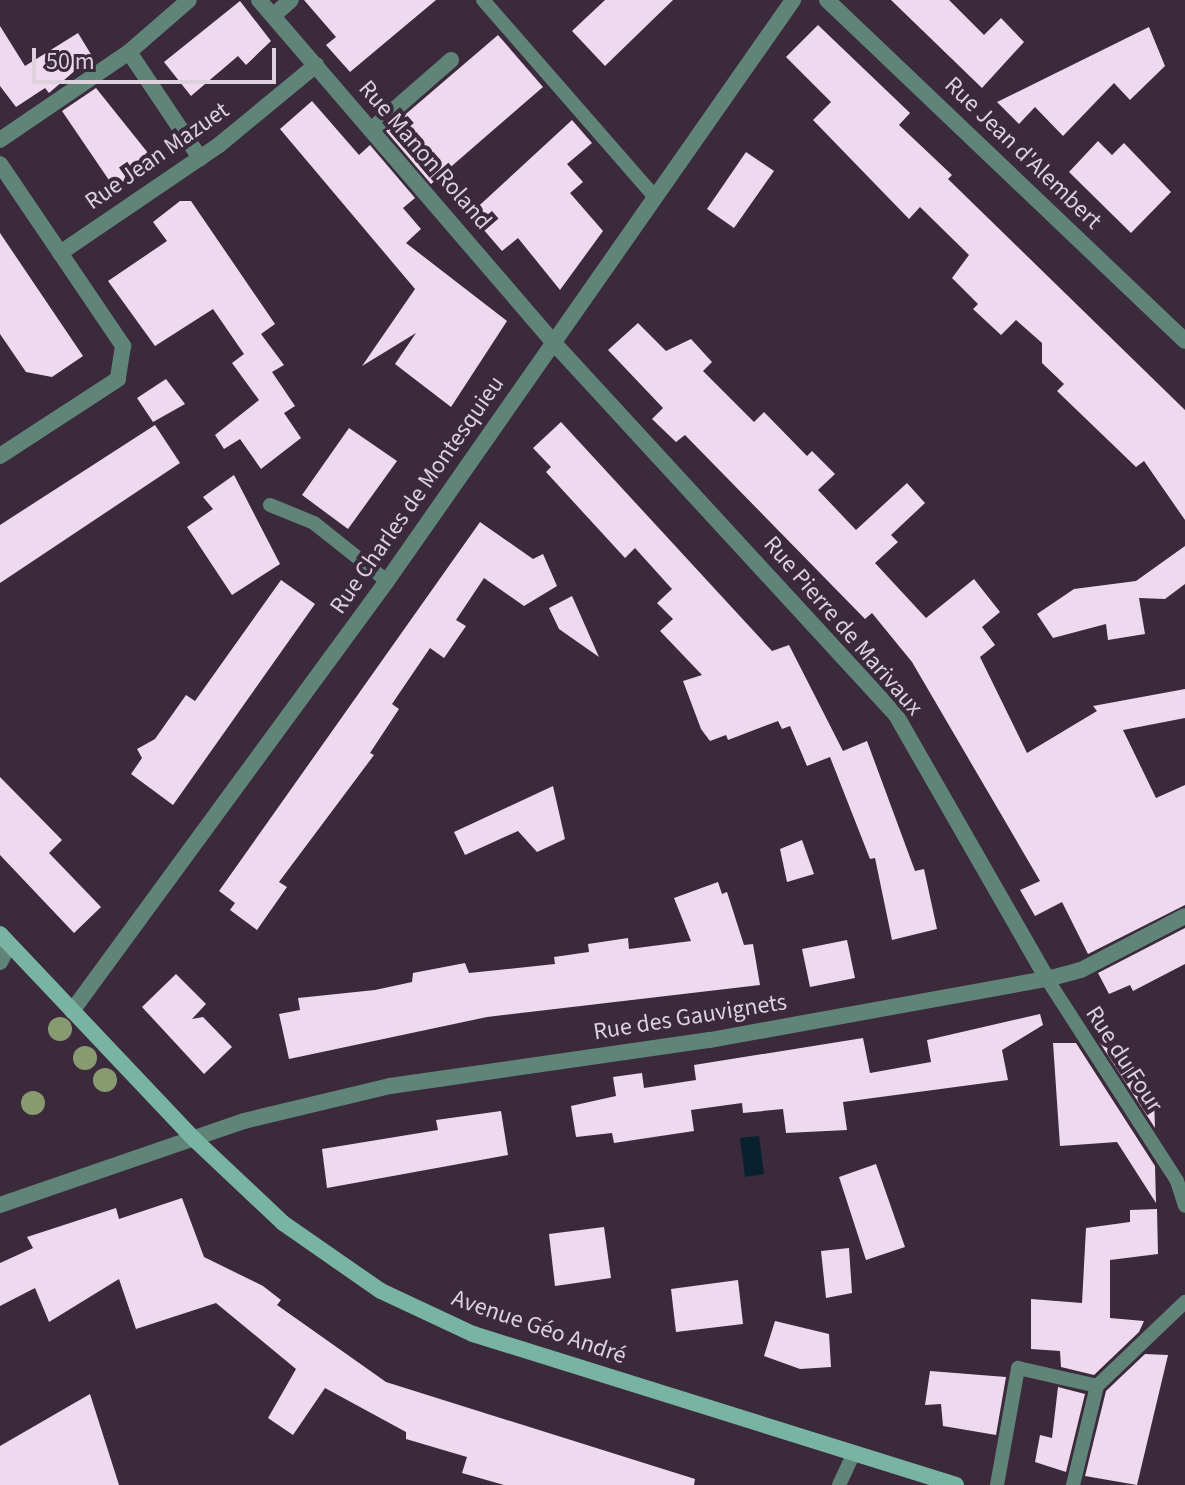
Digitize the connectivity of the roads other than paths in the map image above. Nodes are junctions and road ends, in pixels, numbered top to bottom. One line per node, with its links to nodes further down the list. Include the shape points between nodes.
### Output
1 (189, 0): 8 (street)
2 (259, 0): 7 (street, Rue Manon Roland)
3 (291, 0): 7 (street)
4 (483, 0): 15 (lane)
5 (793, 0): 15 (street, Rue Charles de Montesquieu)
6 (827, 0): 17 (street, Rue Jean d'Alembert)
7 (273, 16): 10 (street, Rue Manon Roland)
8 (129, 52): 12 (street); 13 (street)
9 (451, 60): 11 (street)
10 (316, 65): 11 (street, Rue Manon Roland); 13 (street, Rue Jean Mazuet)
11 (372, 129): 18 (street, Rue Manon Roland)
12 (0, 140)
13 (200, 158): 16 (street, Rue Jean Mazuet)
14 (0, 164): 16 (street)
15 (655, 197): 18 (street, Rue Charles de Montesquieu)
16 (60, 253): 19 (street, via 123,346 118,379)
17 (1185, 341)
18 (553, 342): 21 (street, Rue Charles de Montesquieu); 25 (street, Rue Pierre de Marivaux, via 896,715)
19 (0, 456)
20 (270, 505): 21 (lane, via 314,523)
21 (387, 581): 26 (street, Rue Charles de Montesquieu)
22 (1185, 916): 25 (street, Rue des Gauvignets, via 1081,970)
23 (5, 939): 24 (street); 26 (main road, Avenue Géo André)
24 (0, 962)
25 (1047, 979): 27 (street, Rue des Gauvignets, via 710,1040 390,1086 244,1121); 29 (lane, Rue du Four, via 1177,1181)
26 (72, 1011): 27 (main road, Avenue Géo André)
27 (195, 1140): 28 (street, Rue des Gauvignets); 32 (main road, Avenue Géo André, via 283,1223 381,1291 473,1334)
28 (0, 1205)
29 (1185, 1206)
30 (1185, 1302): 31 (lane)
31 (1097, 1386): 35 (lane, via 1018,1368); 36 (lane)
32 (854, 1453): 33 (lane); 34 (main road, Avenue Géo André)
33 (839, 1485)
34 (956, 1485)
35 (997, 1485)
36 (1073, 1485)

